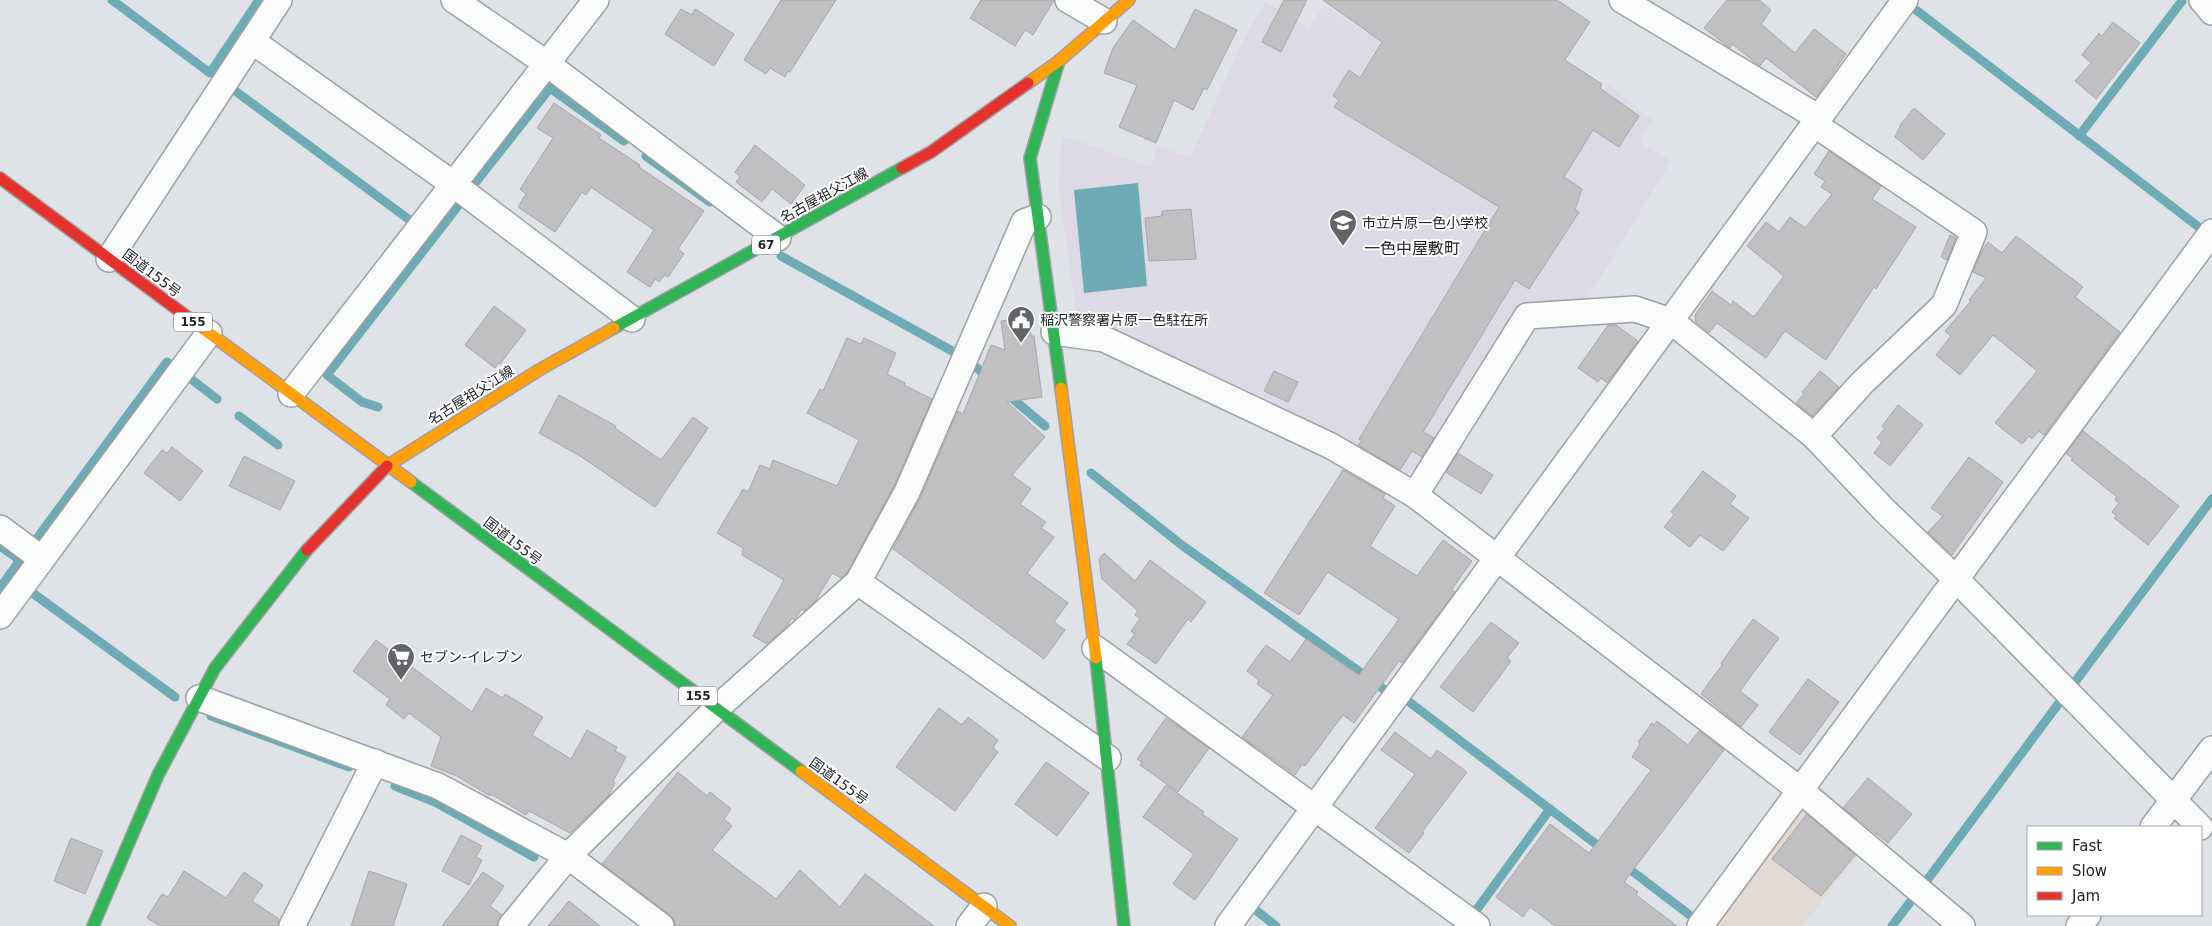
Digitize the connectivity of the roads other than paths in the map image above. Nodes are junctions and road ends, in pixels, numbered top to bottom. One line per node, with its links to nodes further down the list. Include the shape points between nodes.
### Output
1 (279, 0): 11 (street)
2 (454, 0): 13 (street)
3 (596, 0): 13 (street)
4 (1068, 0): 10 (street)
5 (1129, 0): 10 (main road, 名古屋祖父江線 / 67)
6 (1622, 0): 14 (street)
7 (1906, 0): 14 (street)
8 (2202, 0): 9 (street)
9 (2212, 12)
10 (1104, 21): 12 (main road, 名古屋祖父江線 / 67)
11 (252, 41): 16 (street); 20 (street)
12 (1059, 60): 17 (main road, via 1030,158); 19 (main road, 名古屋祖父江線 / 67, via 931,152)
13 (546, 63): 16 (street); 19 (street)
14 (1817, 121): 22 (street); 26 (street, via 1974,232 1944,305 1862,383)
15 (0, 178): 20 (main road, 国道155号 / 155)
16 (453, 184): 21 (street); 25 (street)
17 (1038, 217): 23 (main road); 33 (street, via 1024,222 906,492)
18 (2212, 232): 32 (street)
19 (778, 238): 21 (main road, 名古屋祖父江線 / 67)
20 (109, 259): 24 (main road, 国道155号 / 155)
21 (632, 319): 27 (main road, 名古屋祖父江線 / 67, via 539,370)
22 (1671, 321): 26 (street); 28 (street, via 1635,309 1527,316); 30 (street)
23 (1054, 332): 28 (street, via 1104,338 1331,446); 35 (main road)
24 (209, 333): 25 (main road, 国道155号 / 155); 31 (street)
25 (291, 394): 27 (main road, 国道155号 / 155)
26 (1814, 436): 32 (street)
27 (386, 466): 36 (main road, 名古屋祖父江線, via 303,554 215,668); 37 (main road, 国道155号 / 155)
28 (1415, 495): 30 (street)
29 (0, 528): 31 (street)
30 (1498, 557): 41 (street); 43 (street)
31 (42, 559): 34 (street)
32 (1956, 579): 41 (street); 42 (street)
33 (858, 582): 37 (street); 39 (street)
34 (0, 616)
35 (1095, 648): 39 (main road); 43 (street)
36 (199, 698): 40 (street); 51 (main road, 名古屋祖父江線, via 158,775)
37 (716, 709): 48 (street); 49 (main road, 国道155号 / 155)
38 (2212, 749): 42 (street)
39 (1108, 758): 57 (main road)
40 (375, 762): 48 (street, via 438,786); 52 (street)
41 (1800, 790): 60 (street); 61 (street)
42 (2174, 800): 44 (street); 45 (street)
43 (1315, 808): 58 (street); 59 (street)
44 (2155, 826)
45 (2200, 826)
46 (2202, 828): 47 (street)
47 (2212, 839)
48 (568, 856): 53 (street); 54 (street)
49 (984, 906): 55 (street); 56 (main road, 国道155号 / 155)
50 (2087, 916): 62 (street)
51 (93, 926)
52 (292, 926)
53 (511, 926)
54 (661, 926)
55 (969, 926)
56 (1010, 926)
57 (1124, 926)
58 (1228, 926)
59 (1477, 926)
60 (1700, 926)
61 (1962, 926)
62 (2079, 926)

